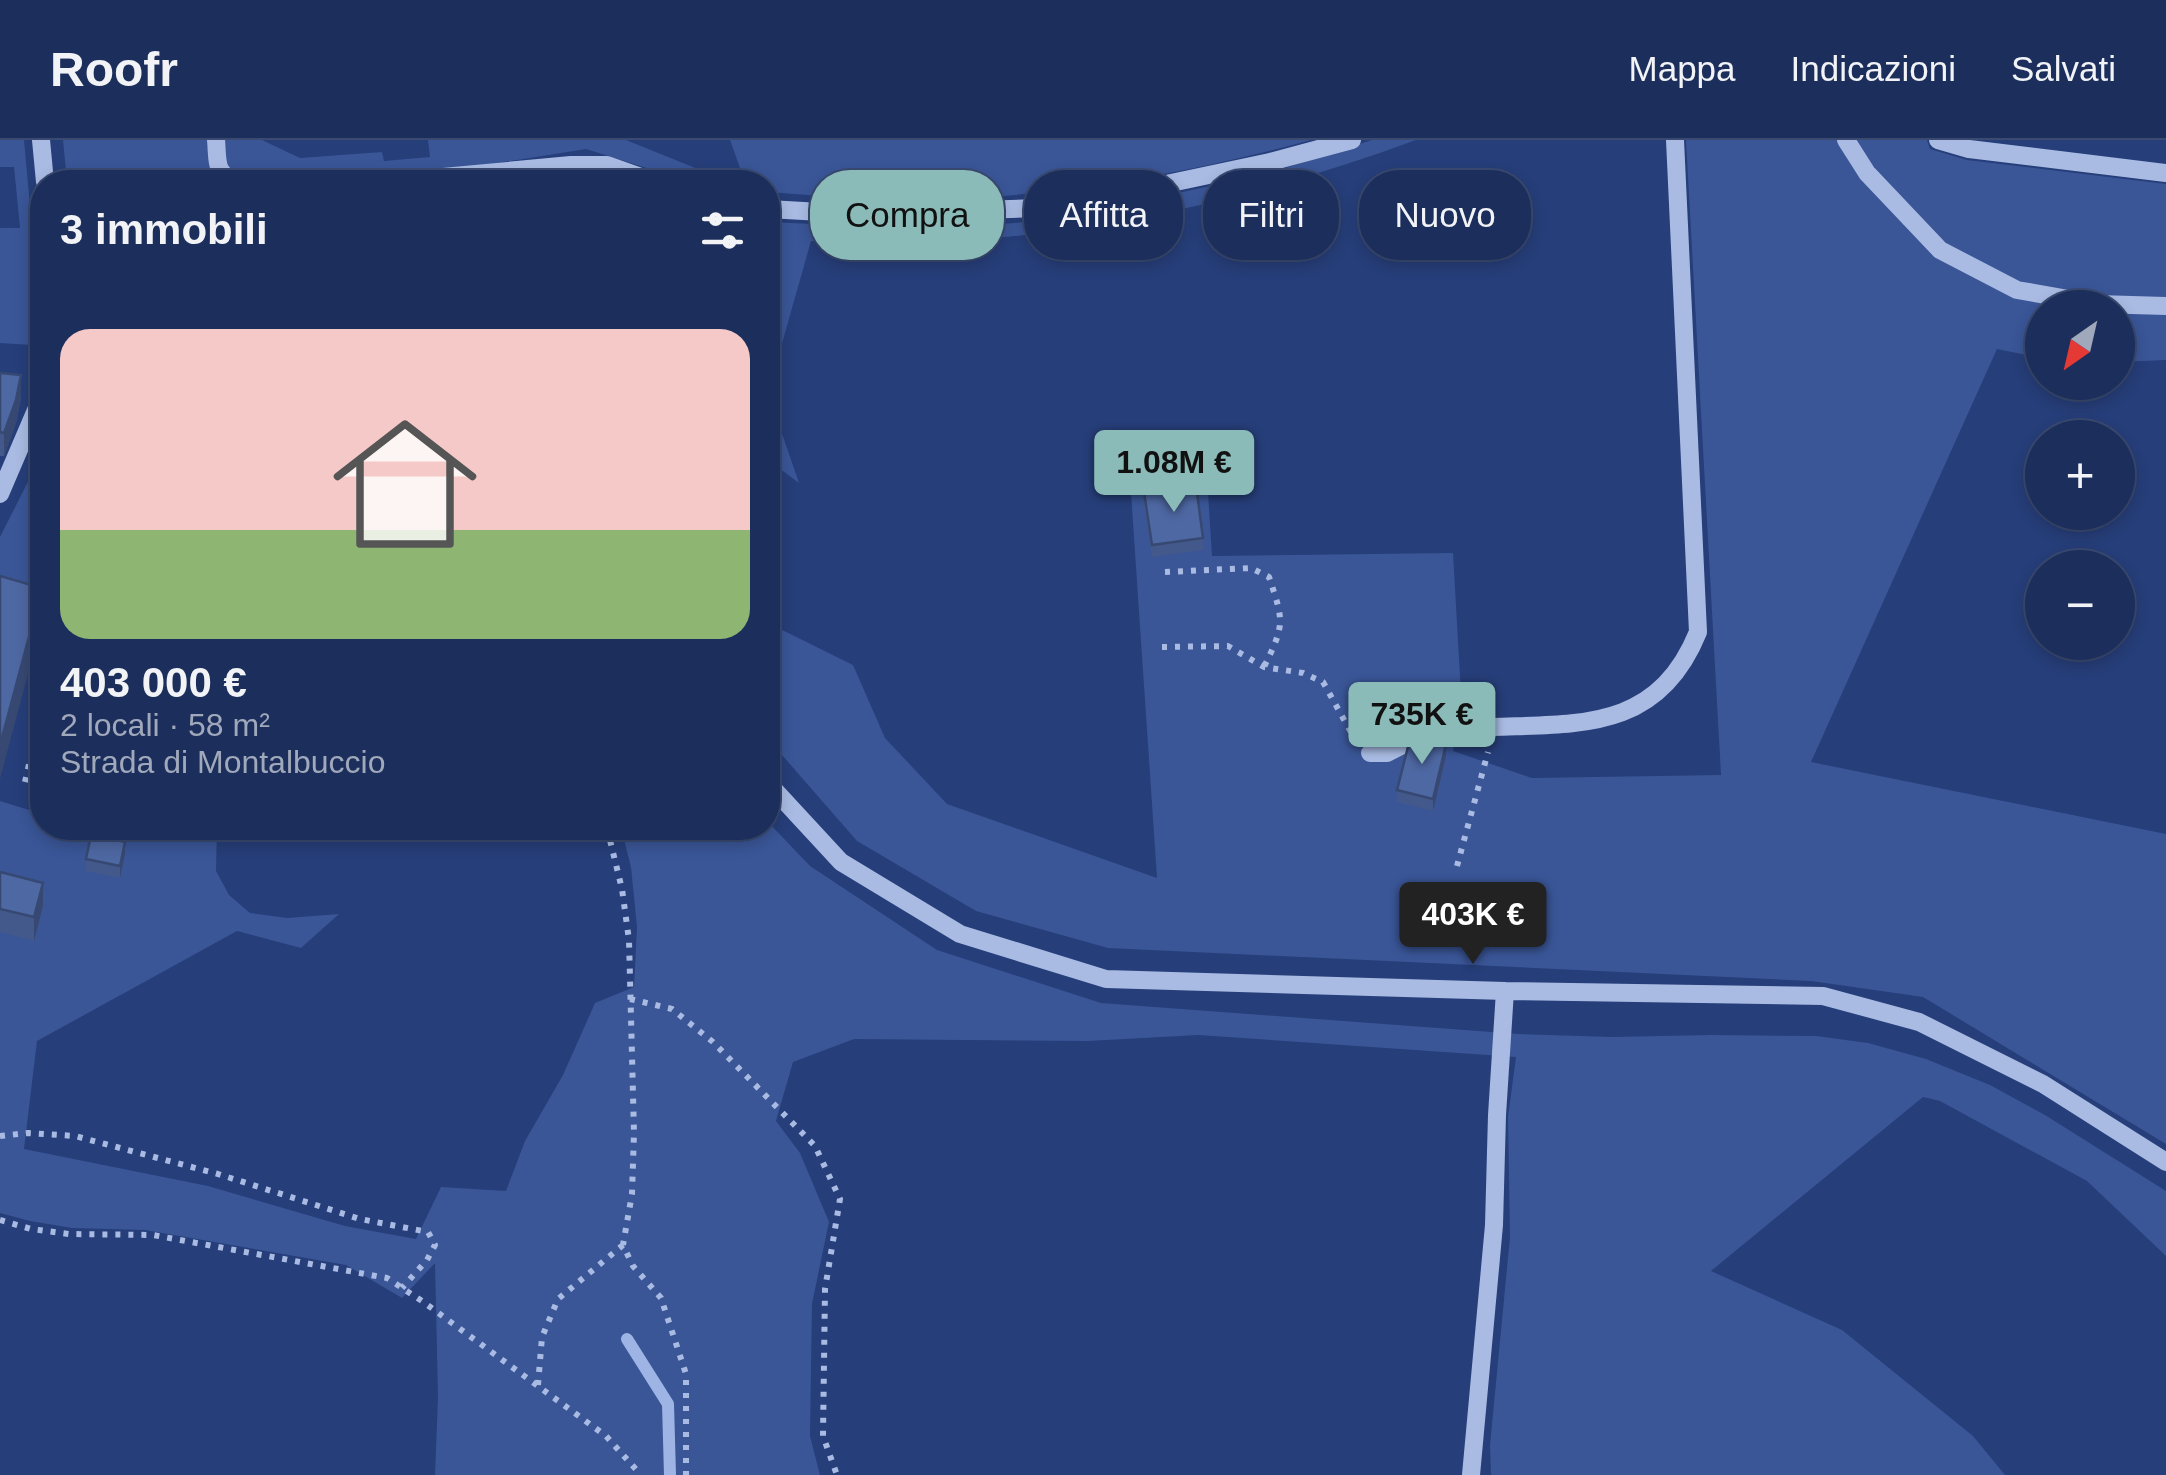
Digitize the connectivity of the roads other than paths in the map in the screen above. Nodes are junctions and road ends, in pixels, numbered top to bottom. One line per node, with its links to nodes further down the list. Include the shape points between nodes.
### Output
1 (41, 140): 7 (street)
2 (216, 140): 8 (street)
3 (1352, 140): 12 (street, via 1038,208)
4 (1675, 140): 16 (street, via 1698,632 1688,656 1646,702 1615,716 1458,726)
5 (1846, 140): 13 (street, via 1940,250 2017,290 2097,304)
6 (1938, 140): 11 (street)
7 (44, 170)
8 (219, 170)
9 (526, 170): 10 (street)
10 (620, 170)
11 (2166, 173)
12 (780, 210)
13 (2166, 306)
14 (30, 424): 15 (street)
15 (0, 494)
16 (1370, 753)
17 (780, 796): 18 (street, via 841,862 960,934 1106,979)
18 (1505, 991): 19 (street, via 1824,996 1920,1022 2043,1084); 20 (street, via 1494,1224)
19 (2166, 1162)
20 (1471, 1475)

